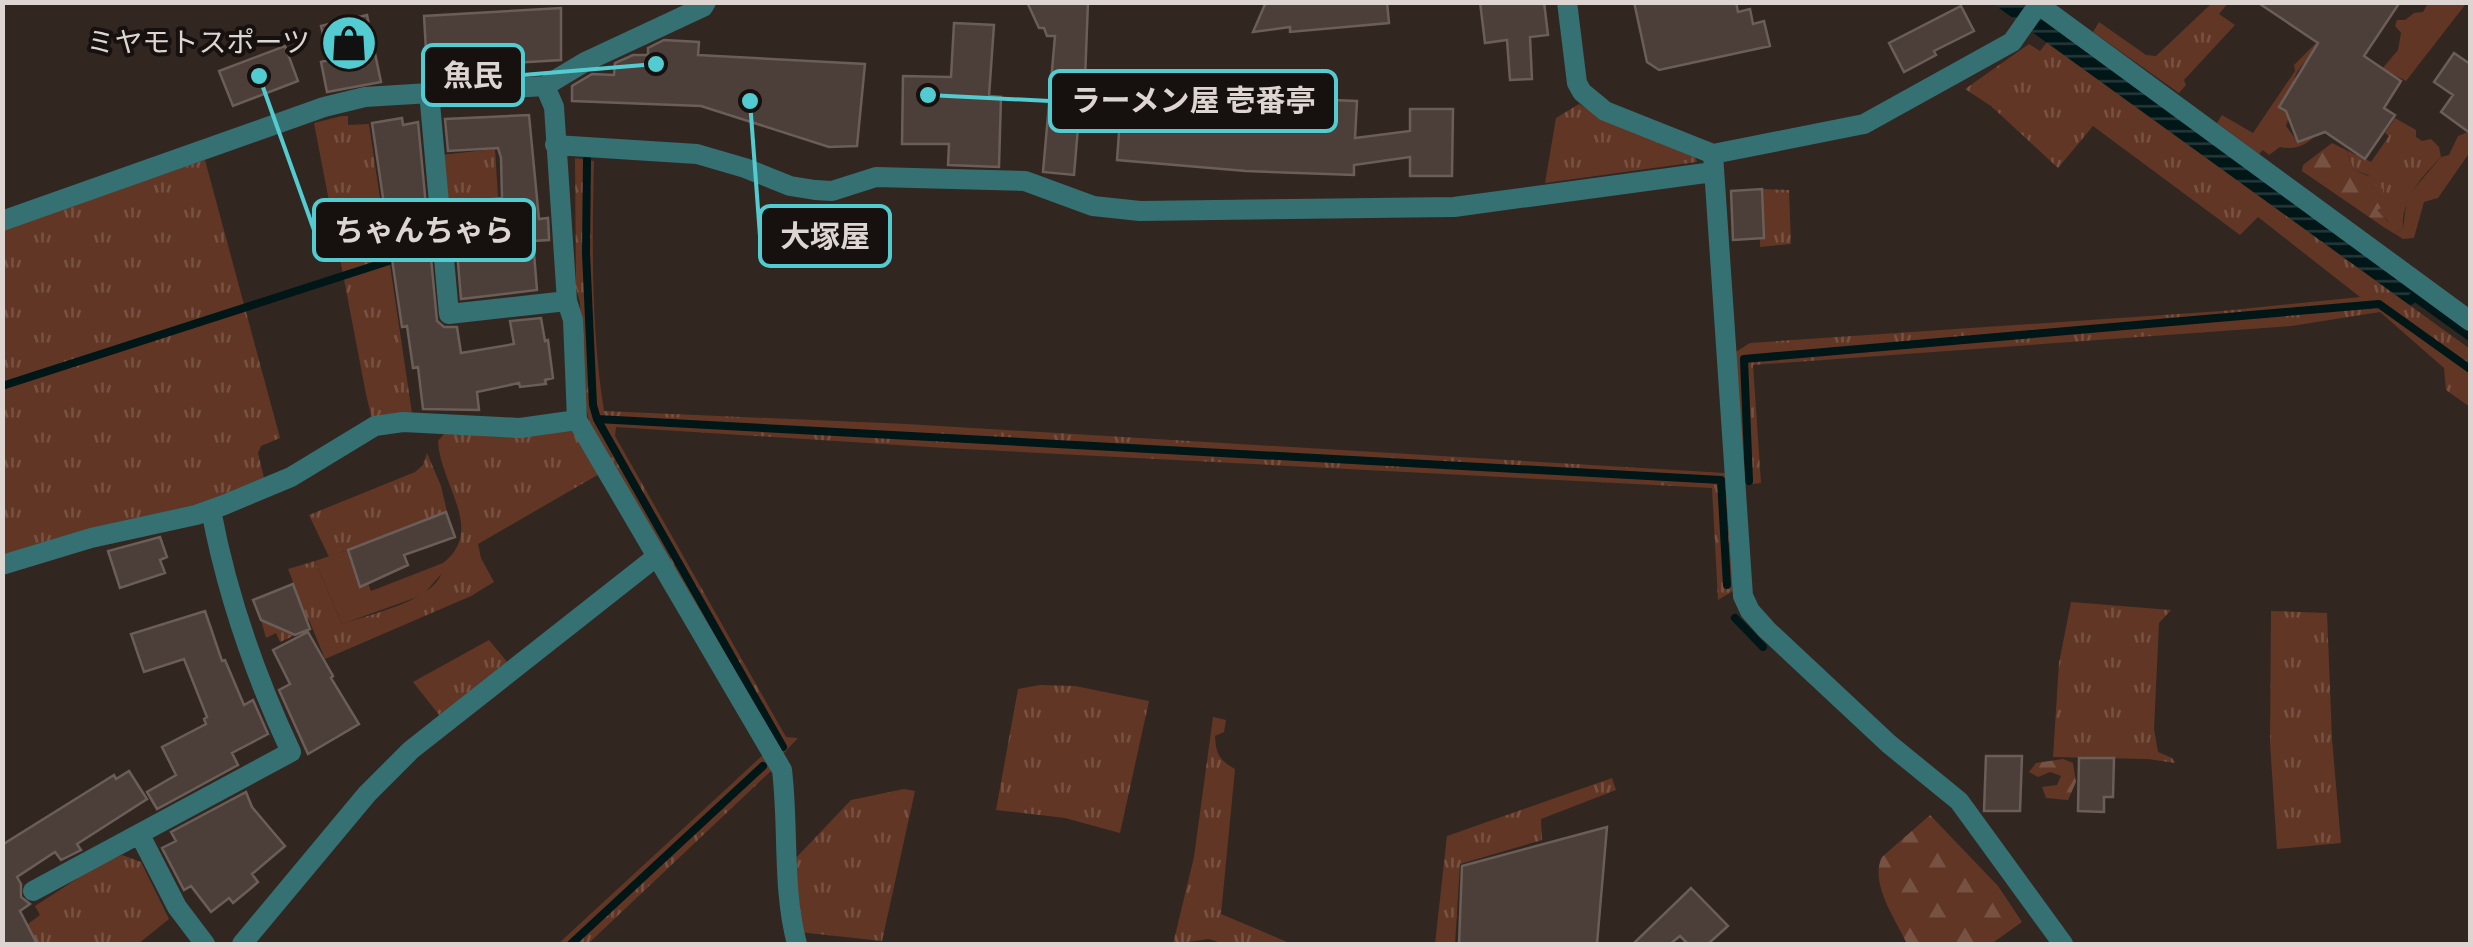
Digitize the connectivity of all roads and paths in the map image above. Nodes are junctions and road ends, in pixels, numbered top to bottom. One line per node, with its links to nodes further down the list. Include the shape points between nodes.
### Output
1 (706, 2): 4 (street)
2 (1567, 2): 7 (street, via 1582,92 1605,111)
3 (2044, 5): 7 (street, via 2012,42 1864,124); 10 (street)
4 (545, 86): 5 (street); 6 (street, via 554,107)
5 (429, 92): 8 (street, via 324,106); 9 (street, via 448,314)
6 (555, 146): 7 (street, via 697,154 815,190 876,176 1026,181 1093,206 1140,211 1454,207); 9 (street)
7 (1713, 164): 20 (street, via 1743,596 1767,630 1959,801)
8 (2, 222)
9 (567, 302): 11 (street)
10 (2470, 321)
11 (577, 420): 12 (street, via 520,428 375,426 291,476); 13 (street)
12 (211, 510): 14 (street); 15 (street, via 241,635 290,752)
13 (656, 558): 18 (street, via 411,750); 19 (street, via 782,770 788,902)
14 (2, 564)
15 (140, 835): 16 (street); 17 (street, via 177,908)
16 (33, 891)
17 (205, 944)
18 (242, 944)
19 (797, 944)
20 (2063, 944)

